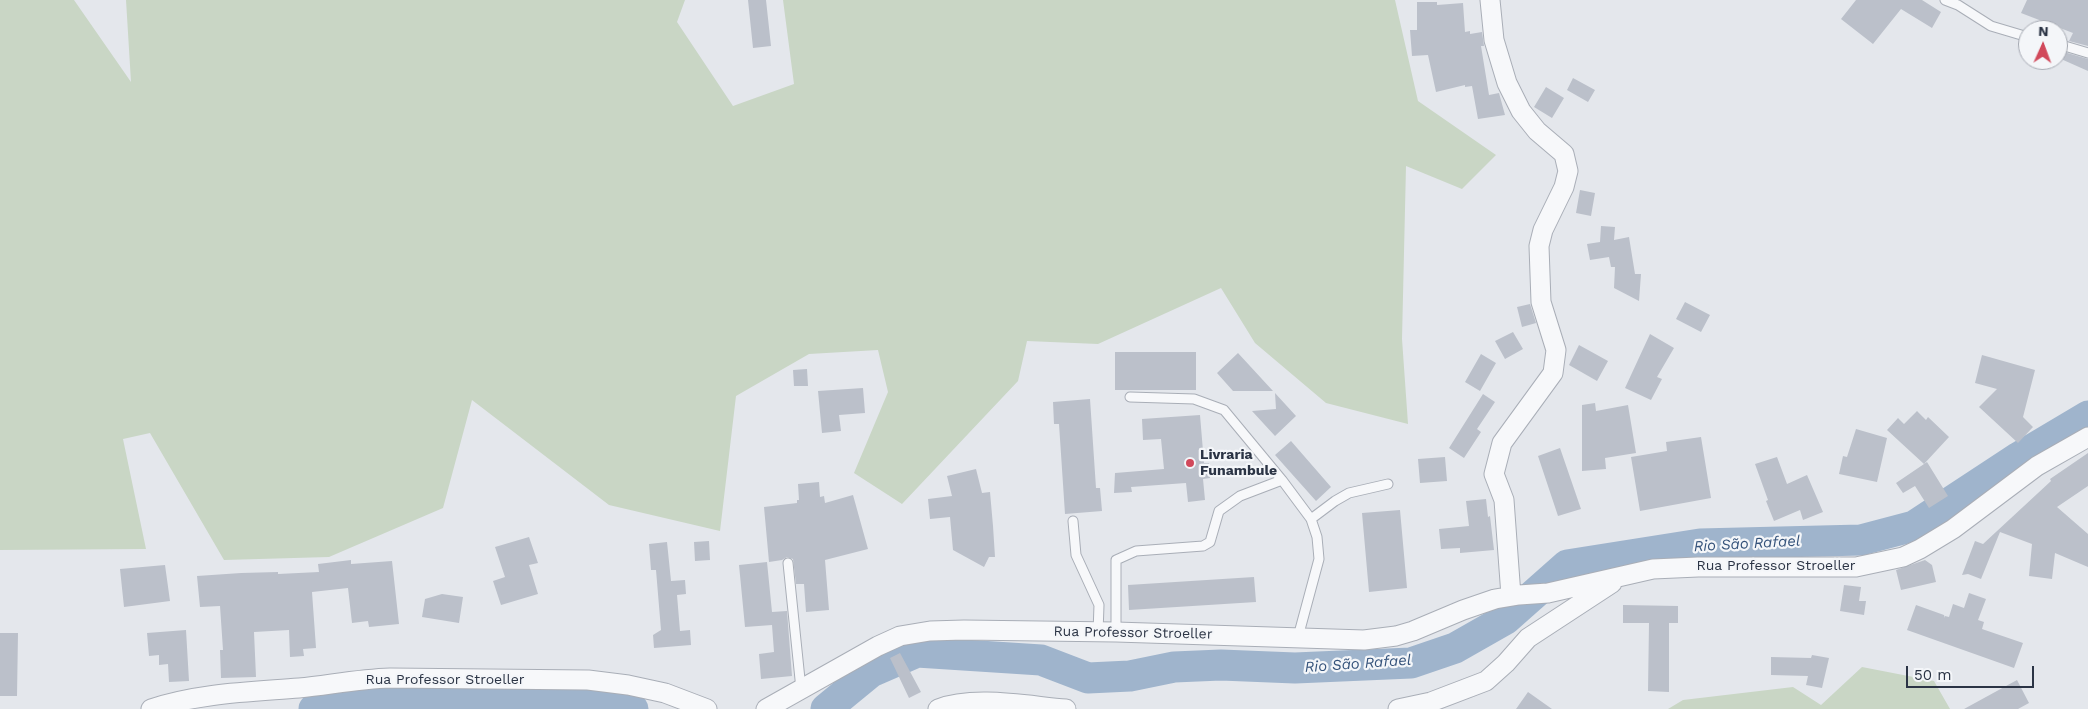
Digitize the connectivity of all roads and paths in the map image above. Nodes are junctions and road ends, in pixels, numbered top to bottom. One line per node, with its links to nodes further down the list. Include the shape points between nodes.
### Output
1 (1490, 0): 14 (street, via 1494,40 1507,83 1521,111 1537,131 1564,154 1568,171 1539,246 1541,302 1556,350 1553,374 1502,443 1494,474 1504,500)
2 (1945, 0): 3 (lane, via 1991,26)
3 (2018, 34)
4 (2068, 47): 5 (lane)
5 (2088, 53)
6 (1130, 397): 8 (lane, via 1194,399 1224,410)
7 (2088, 438): 13 (street, Rua Professor Stroeller, via 2037,466 1954,529 1903,557 1856,567 1698,567 1653,569)
8 (1282, 480): 10 (lane); 15 (lane, via 1240,496 1219,511 1210,542 1203,546 1136,551 1116,560)
9 (1388, 484): 10 (lane, via 1349,493)
10 (1311, 519): 16 (lane, via 1318,537 1319,559)
11 (1072, 521): 15 (lane, via 1076,554 1099,605)
12 (788, 563): 17 (lane)
13 (1624, 576): 14 (street, Rua Professor Stroeller, via 1548,593); 23 (street, via 1528,638 1486,681 1431,702)
14 (1515, 595): 16 (street, Rua Professor Stroeller, via 1396,636 1364,640)
15 (1107, 632): 16 (street, Rua Professor Stroeller); 17 (street, Rua Professor Stroeller, via 964,630 900,636)
16 (1298, 637)
17 (801, 690): 20 (street, Rua Professor Stroeller)
18 (151, 709): 19 (street, Rua Professor Stroeller, via 215,694 390,678 588,680 665,693)
19 (707, 709)
20 (766, 709)
21 (938, 709): 22 (street, via 964,703 990,703)
22 (1066, 709)
23 (1398, 709)

